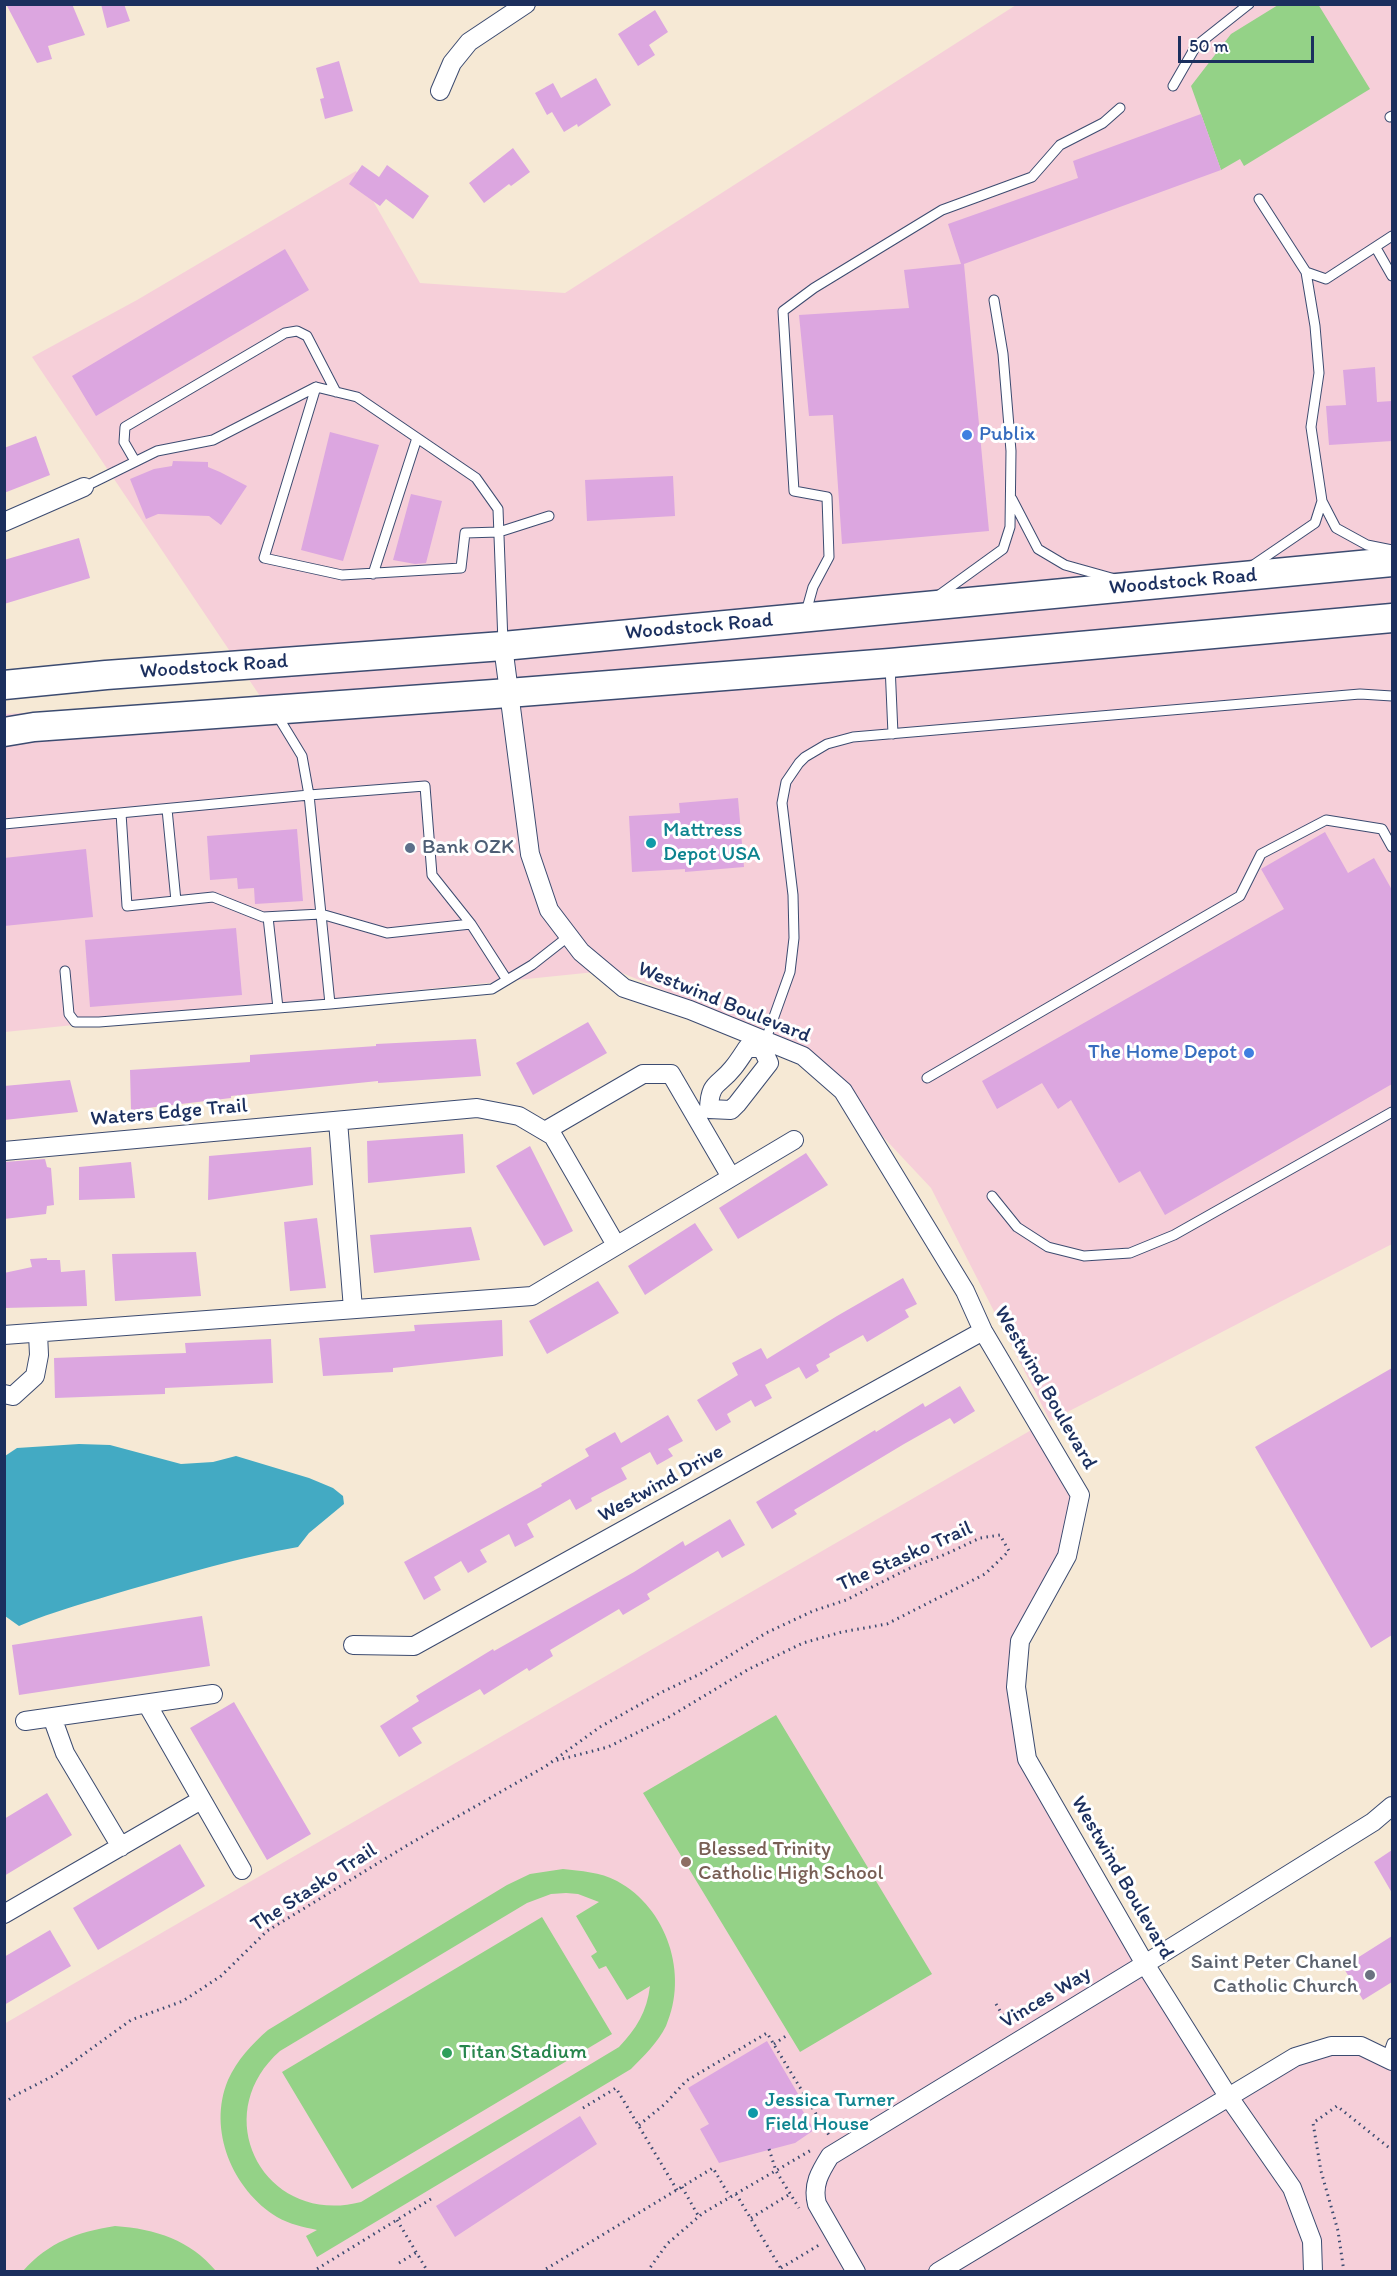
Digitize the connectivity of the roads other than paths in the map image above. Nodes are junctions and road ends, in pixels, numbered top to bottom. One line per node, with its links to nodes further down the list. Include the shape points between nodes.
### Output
1 (526, 4): 4 (street, via 469,42 452,63)
2 (1249, 4): 3 (lane, via 1196,46)
3 (1173, 86)
4 (440, 91)
5 (1120, 108): 28 (lane, via 1102,123 1060,145 1032,177 942,210 783,311 794,491 827,497 829,557 813,587)
6 (1259, 199): 9 (lane)
7 (1392, 236): 8 (lane)
8 (1376, 248): 9 (lane, via 1326,279); 10 (lane)
9 (1306, 273): 18 (lane, via 1319,373 1311,427)
10 (1392, 276)
11 (994, 300): 17 (lane, via 1003,354)
12 (316, 387): 13 (lane); 15 (lane, via 213,440 157,451); 24 (lane, via 264,558 342,575)
13 (336, 392): 14 (lane, via 357,398); 15 (lane, via 307,336 297,331 285,333 125,427 124,442)
14 (417, 438): 21 (lane, via 476,478 498,509); 24 (lane)
15 (135, 461): 16 (lane)
16 (84, 487): 20 (street)
17 (1012, 499): 26 (lane, via 1038,549 1065,565); 27 (lane, via 1004,549)
18 (1322, 501): 22 (lane, via 1336,528 1367,545); 25 (lane, via 1315,523)
19 (549, 516): 21 (lane)
20 (4, 522)
21 (499, 532): 24 (lane, via 465,533 461,568); 30 (lane)
22 (1392, 550)
23 (1392, 562): 25 (main road, Woodstock Road)
24 (373, 574)
25 (1236, 577): 26 (main road, Woodstock Road)
26 (1137, 586): 27 (main road, Woodstock Road)
27 (924, 606): 28 (main road, Woodstock Road)
28 (805, 617): 30 (main road, Woodstock Road)
29 (1392, 618): 31 (main road)
30 (503, 646): 32 (main road, Woodstock Road); 33 (street, Westwind Boulevard)
31 (890, 663): 33 (main road); 37 (lane)
32 (4, 686)
33 (508, 693): 35 (main road); 47 (street, Westwind Boulevard, via 530,854 549,910)
34 (1392, 696): 37 (lane, via 1360,694)
35 (273, 710): 36 (main road); 38 (lane, via 302,756)
36 (4, 732)
37 (893, 734): 52 (lane, via 827,744 805,757 786,782 782,803 794,938 789,972)
38 (309, 795): 39 (lane); 44 (lane); 46 (lane, via 426,786 432,875)
39 (167, 809): 40 (lane); 43 (lane)
40 (121, 813): 41 (lane); 43 (lane, via 127,906)
41 (4, 824)
42 (1392, 848): 54 (lane, via 1382,829 1326,820 1261,854 1240,896)
43 (176, 901): 45 (lane, via 213,897)
44 (321, 914): 45 (lane); 46 (lane, via 387,933); 50 (lane)
45 (268, 917): 51 (lane)
46 (471, 924): 49 (lane)
47 (569, 936): 49 (lane); 52 (street, Westwind Boulevard, via 581,952 624,988)
48 (65, 971): 51 (lane, via 69,1014 75,1022)
49 (507, 980): 50 (lane, via 492,989)
50 (330, 1004): 51 (lane)
51 (278, 1008)
52 (764, 1044): 53 (street, via 747,1048); 55 (street, via 769,1063); 66 (street, Westwind Boulevard, via 803,1056 843,1091 965,1291)
53 (732, 1070): 55 (street); 57 (street, via 710,1091)
54 (927, 1078)
55 (753, 1086): 57 (street, via 731,1110)
56 (1392, 1112): 63 (lane, via 1183,1230 1130,1254 1084,1256 1048,1247 1017,1227)
57 (703, 1113): 59 (street, via 671,1074 644,1074); 62 (street)
58 (338, 1121): 59 (street, Waters Edge Trail, via 477,1108 519,1116); 61 (street, Waters Edge Trail); 65 (street)
59 (545, 1131): 64 (street, Waters Edge Trail, via 553,1136)
60 (794, 1140): 62 (street)
61 (4, 1151)
62 (731, 1177): 64 (street)
63 (992, 1196)
64 (616, 1245): 65 (street, via 532,1296)
65 (353, 1309): 67 (street)
66 (983, 1332): 70 (street, Westwind Drive, via 414,1646); 80 (street, Westwind Boulevard, via 1080,1495 1067,1556 1020,1641 1016,1687 1027,1759)
67 (38, 1333): 68 (street); 69 (street, via 35,1376 13,1396)
68 (4, 1335)
69 (4, 1394)
70 (353, 1645)
71 (213, 1694): 72 (street)
72 (147, 1704): 73 (street); 75 (street)
73 (52, 1717): 74 (street); 77 (street, via 64,1753)
74 (25, 1721)
75 (201, 1800): 77 (street); 78 (street)
76 (1392, 1806): 80 (street, Vinces Way, via 1373,1822)
77 (121, 1847): 79 (street)
78 (243, 1870)
79 (4, 1914)
80 (1145, 1965): 82 (street, Westwind Boulevard); 83 (street, Vinces Way, via 830,2156 819,2173 814,2193)
81 (1390, 2055): 82 (street, via 1360,2046 1331,2046 1295,2057)
82 (1229, 2097): 84 (street); 85 (street, Westwind Boulevard, via 1292,2188 1312,2241)
83 (856, 2271)
84 (938, 2271)
85 (1313, 2271)

